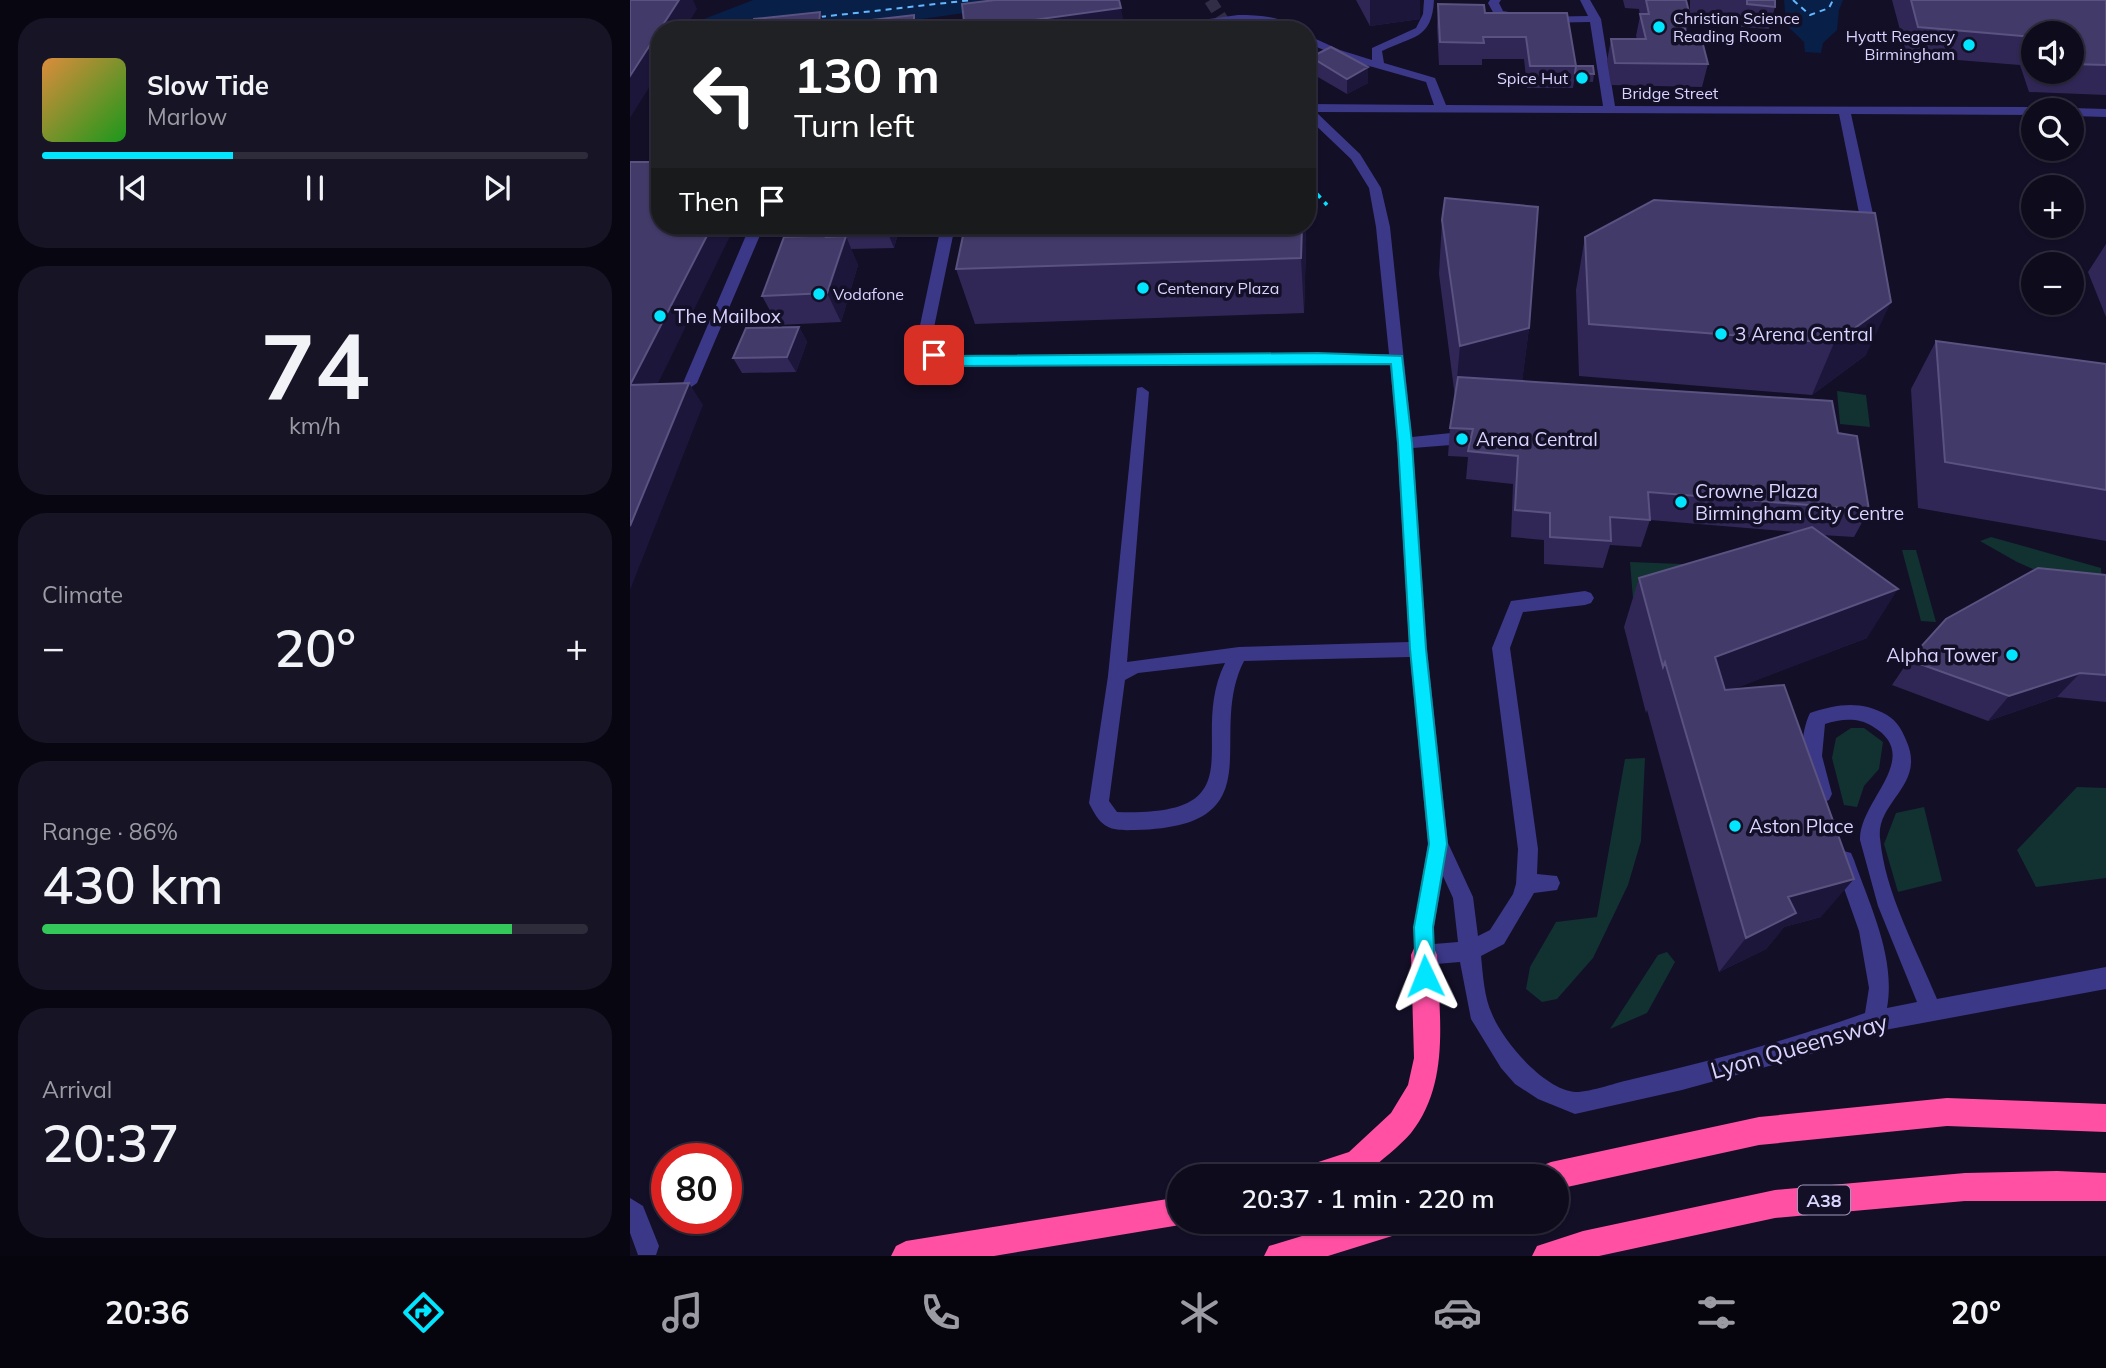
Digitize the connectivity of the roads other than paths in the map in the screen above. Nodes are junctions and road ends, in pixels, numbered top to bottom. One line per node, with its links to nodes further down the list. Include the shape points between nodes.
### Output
1 (1429, 0): 8 (street, via 1430,16 1422,30 1376,50)
2 (1496, 0): 4 (street, via 1493,3 1499,14 1537,20)
3 (1585, 0): 4 (street)
4 (1595, 19): 9 (street)
5 (1229, 21): 6 (street, via 1251,17)
6 (1270, 21)
7 (1316, 42): 8 (street, via 1354,59)
8 (1379, 64): 11 (street, via 1431,80)
9 (1609, 108): 11 (street, Bridge Street); 12 (street, Bridge Street)
10 (1316, 109): 11 (street, Bridge Street)
11 (1442, 109)
12 (1844, 109): 13 (street, Bridge Street); 17 (street)
13 (2021, 111)
14 (2084, 112): 15 (street)
15 (2106, 113)
16 (1316, 118): 20 (street, via 1356,157 1374,188 1383,227)
17 (1868, 223)
18 (753, 235): 21 (street)
19 (946, 235): 20 (street, via 922,349 947,361)
20 (1397, 359): 24 (street)
21 (690, 383)
22 (1142, 392): 28 (street)
23 (1451, 439): 24 (street)
24 (1405, 443): 26 (street)
25 (1585, 598): 33 (street, via 1517,606 1502,648 1528,849)
26 (1418, 649): 27 (street); 31 (street)
27 (1239, 654): 28 (street, via 1135,666); 28 (street, via 1224,687 1222,772 1211,797 1187,815 1112,821 1098,803)
28 (1117, 676)
29 (1829, 817): 37 (street, via 1816,779 1810,738 1817,719 1833,711 1877,717 1891,726 1901,744 1902,766 1897,783 1873,815 1869,836 1881,888)
30 (1838, 842): 38 (street, via 1877,968 1880,988)
31 (1438, 844): 34 (street, via 1463,897); 35 (street, via 1424,927)
32 (1550, 883): 33 (street)
33 (1526, 884): 34 (street, via 1497,937)
34 (1470, 951): 35 (street); 38 (street, Lyon Queensway, via 1482,1020 1495,1041 1523,1076 1575,1103 1695,1076)
35 (1424, 955): 40 (highway, via 1427,1058 1421,1089 1401,1124)
36 (2106, 978): 37 (street, Lyon Queensway)
37 (1932, 1012): 38 (street, Lyon Queensway)
38 (1874, 1021)
39 (2106, 1118): 41 (highway, via 1947,1112 1759,1131)
40 (1354, 1164)
41 (1569, 1172)
42 (2106, 1187): 49 (highway, A38, via 1965,1187 1775,1204)
43 (630, 1210): 46 (street)
44 (1167, 1214): 47 (highway)
45 (1354, 1234): 48 (highway)
46 (646, 1246)
47 (906, 1256)
48 (1279, 1256)
49 (1546, 1256)

